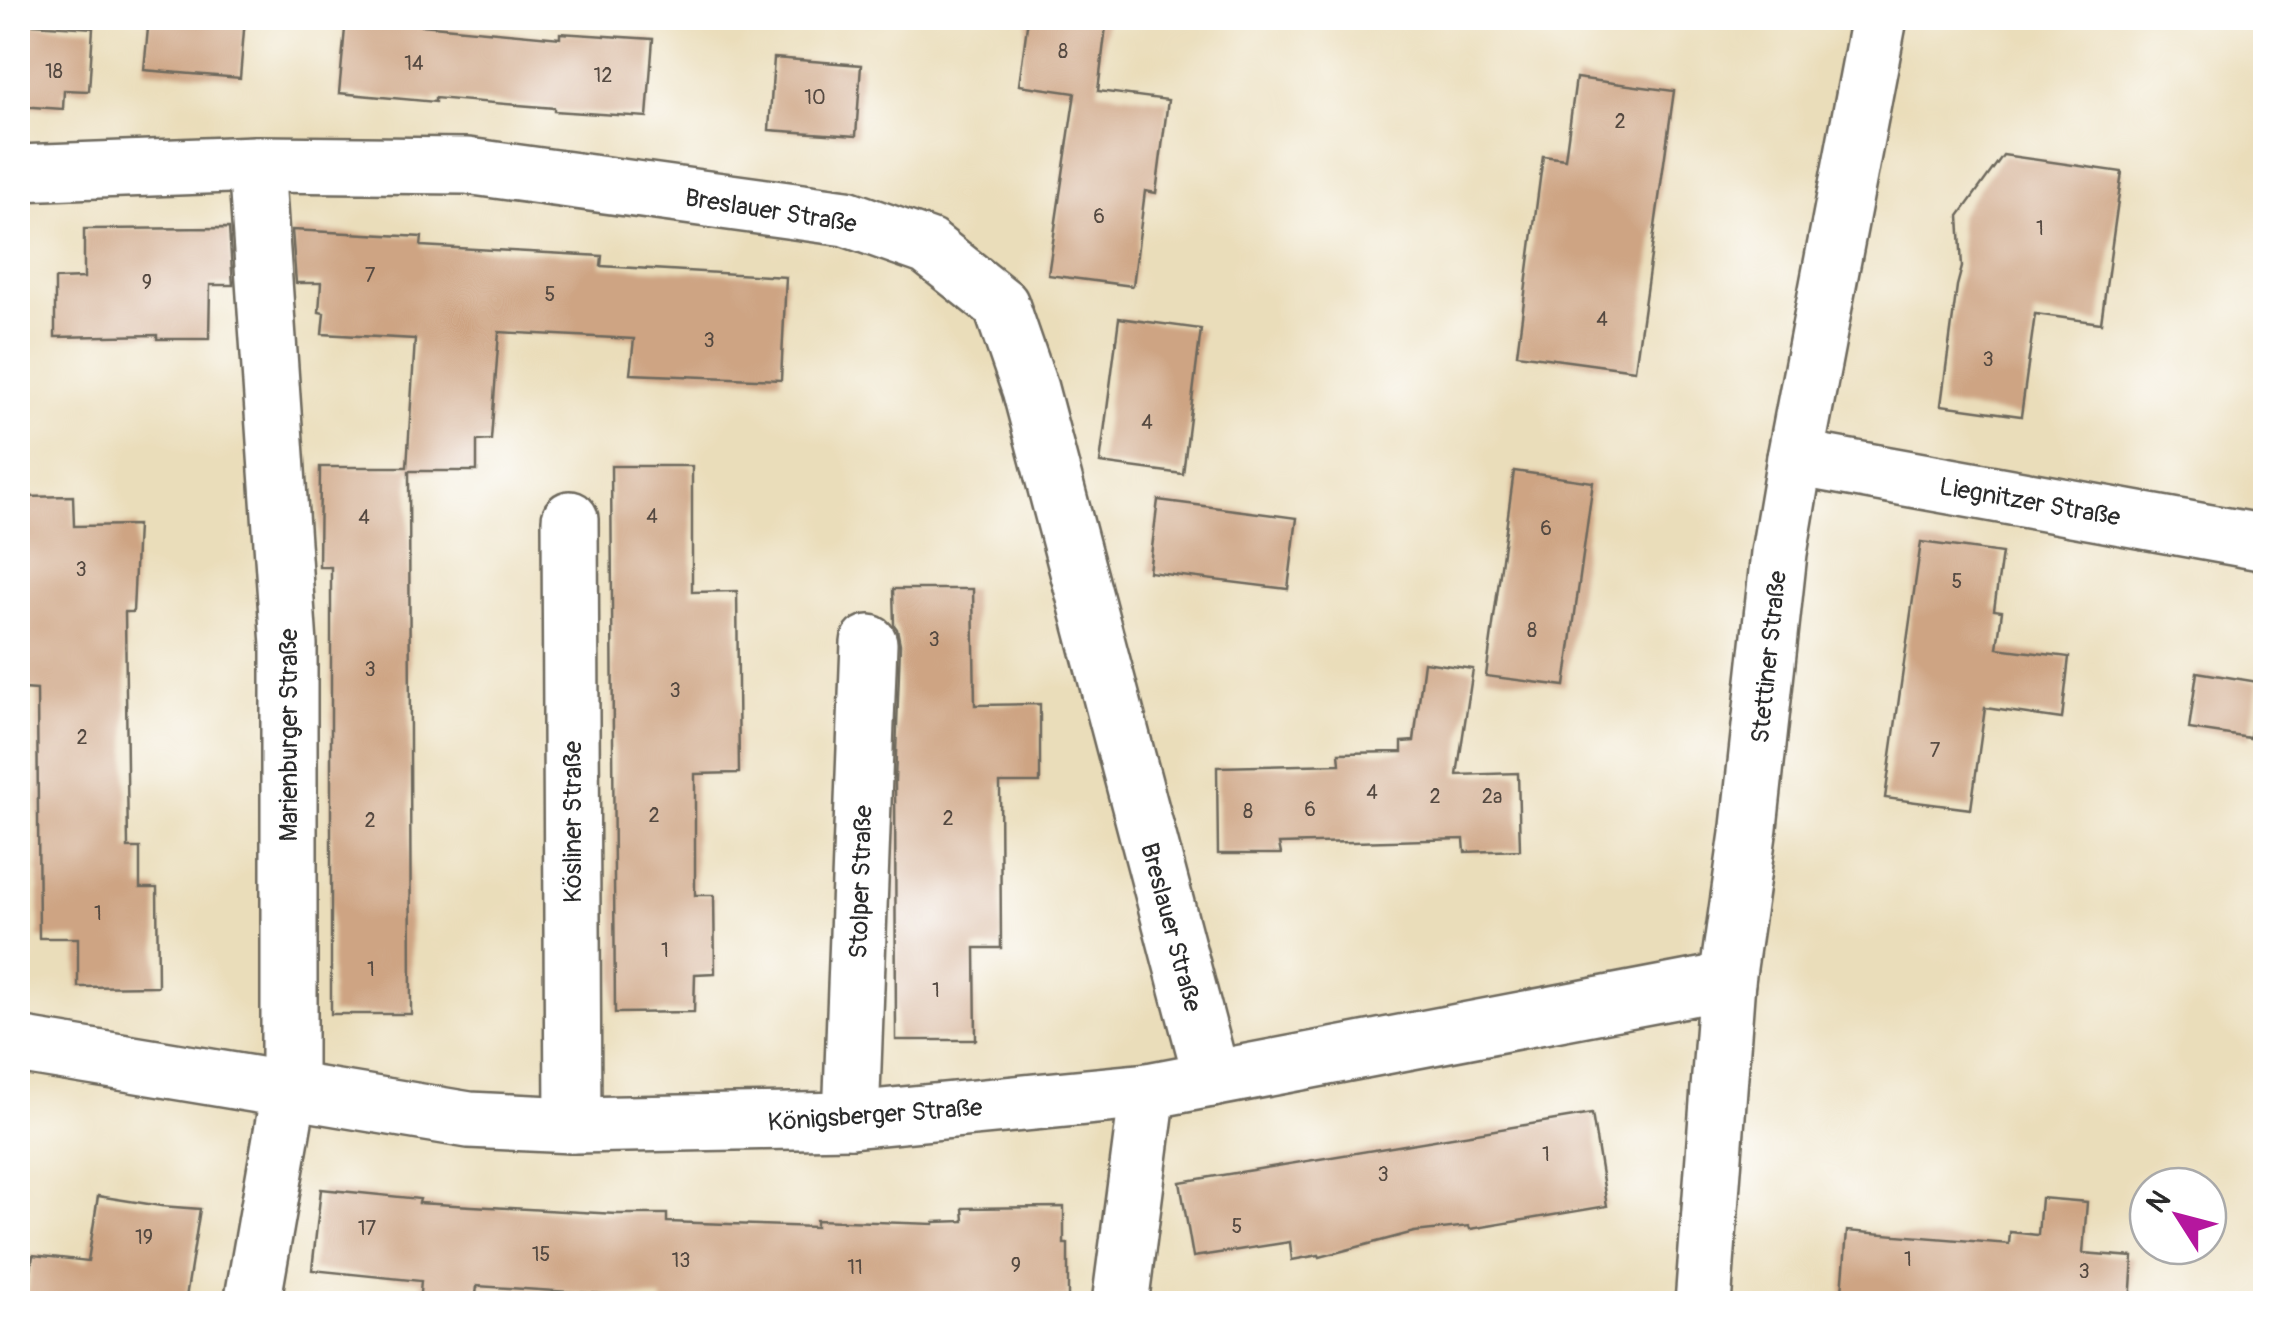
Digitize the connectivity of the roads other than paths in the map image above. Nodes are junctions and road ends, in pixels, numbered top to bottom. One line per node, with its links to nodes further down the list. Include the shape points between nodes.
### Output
1 (1879, 18): 4 (street, Stettiner Straße)
2 (256, 164): 3 (street, Breslauer Straße); 10 (street, Breslauer Straße, via 467,166 846,218 928,247 1001,306 1030,389); 12 (street, Marienburger Straße, via 288,645)
3 (18, 172)
4 (1795, 458): 6 (street, Liegnitzer Straße); 8 (street, Stettiner Straße)
5 (570, 519): 14 (street, Kösliner Straße)
6 (2266, 544)
7 (868, 644): 13 (street, Stolper Straße)
8 (1728, 980): 10 (street, Königsberger Straße); 17 (street, Stettiner Straße)
9 (18, 1046): 12 (street, Königsberger Straße)
10 (1212, 1079): 11 (street, Königsberger Straße)
11 (1148, 1091): 13 (street, Königsberger Straße); 16 (street)
12 (288, 1092): 14 (street, Königsberger Straße, via 468,1120); 15 (street, Marienburger Straße)
13 (850, 1120): 14 (street, Königsberger Straße)
14 (573, 1125)
15 (252, 1304)
16 (1120, 1304)
17 (1703, 1304)

